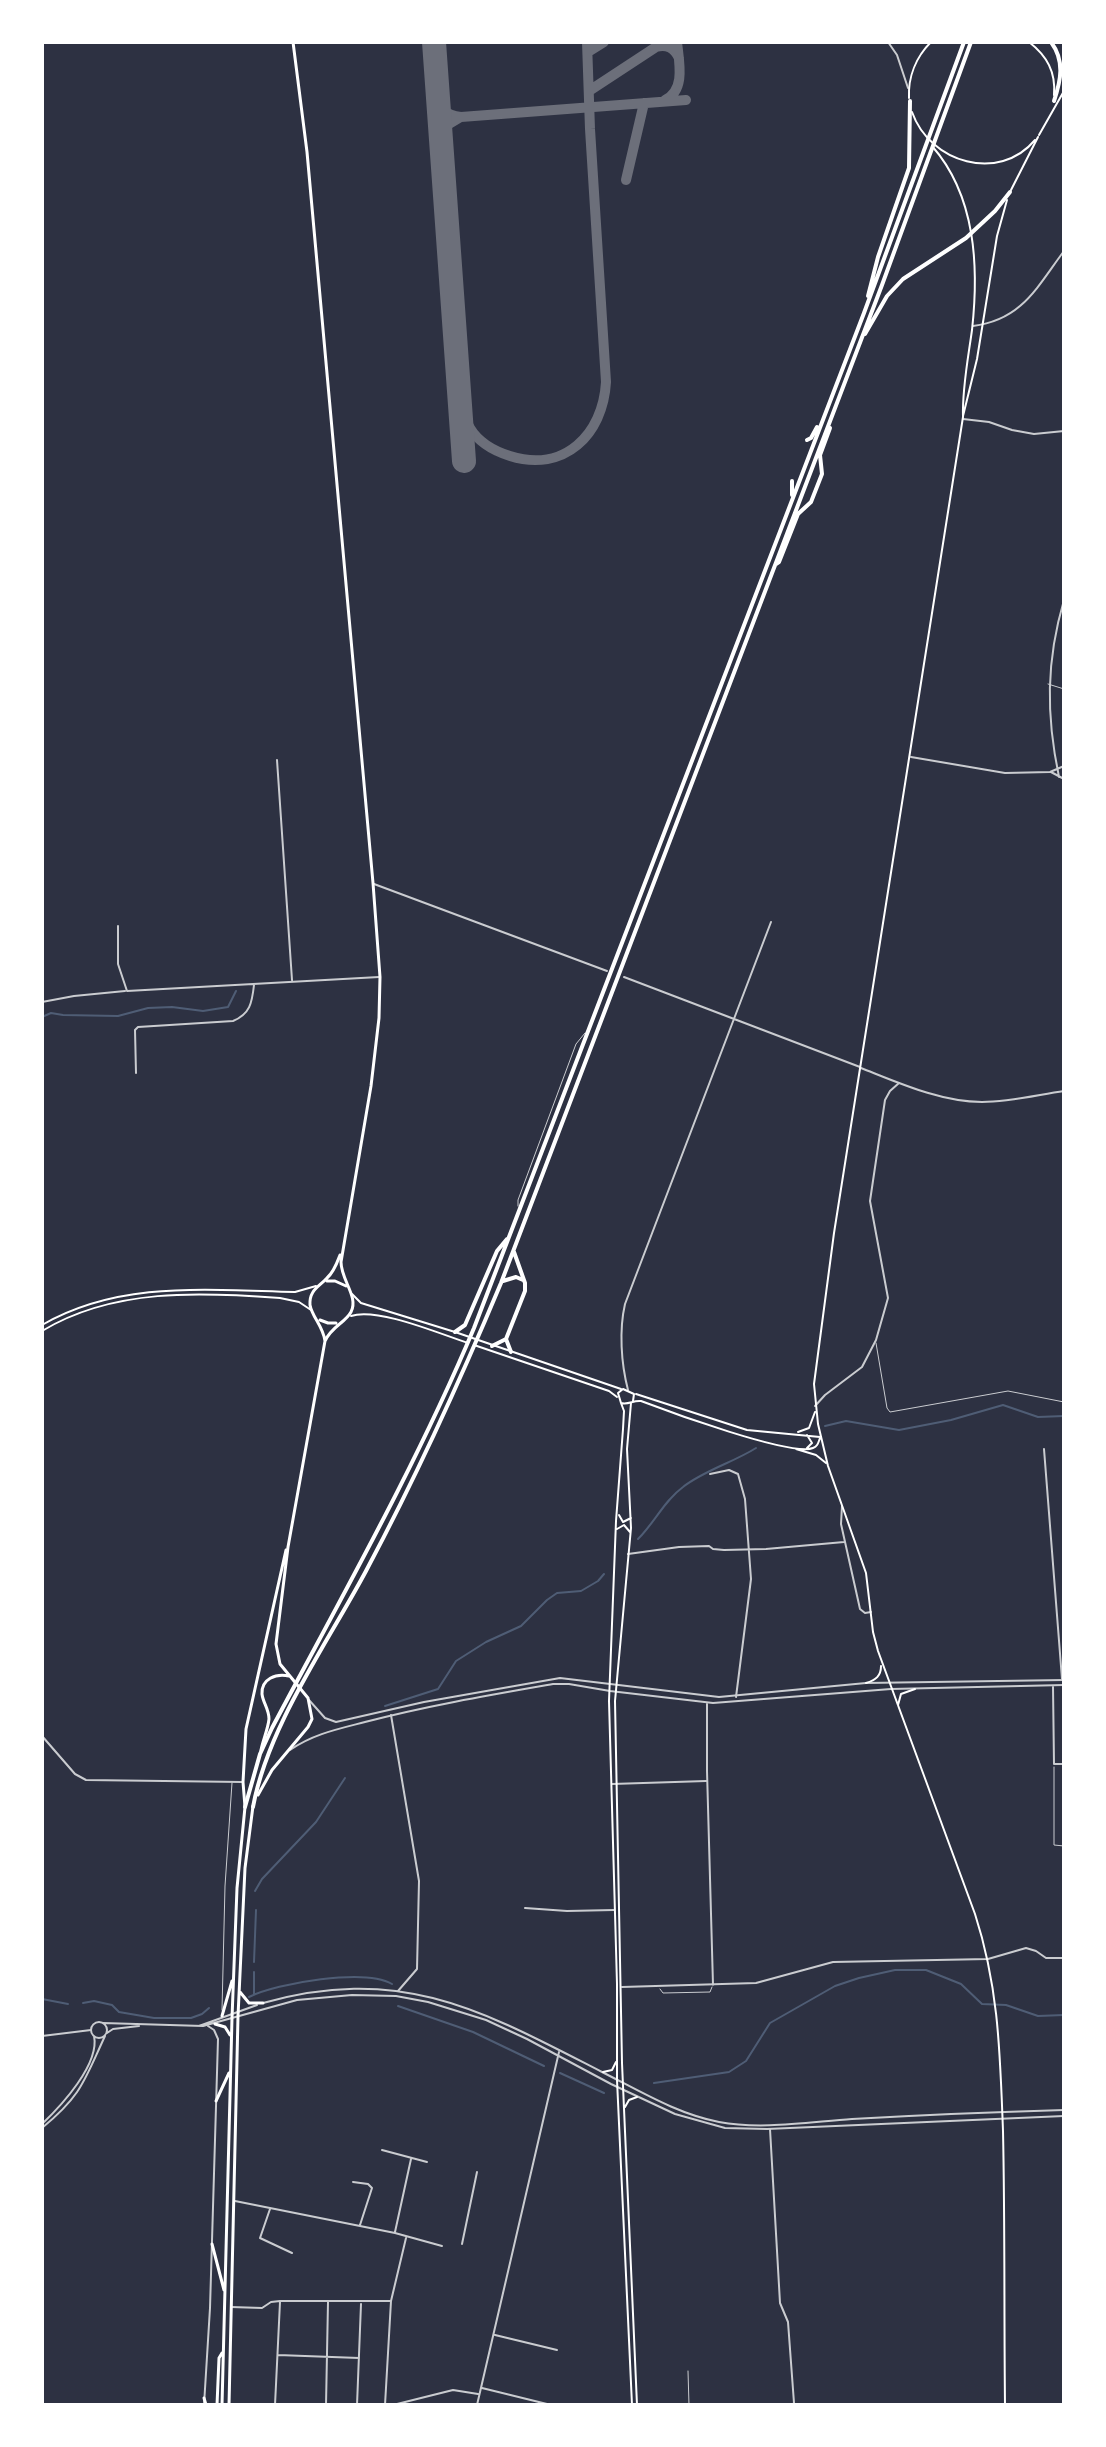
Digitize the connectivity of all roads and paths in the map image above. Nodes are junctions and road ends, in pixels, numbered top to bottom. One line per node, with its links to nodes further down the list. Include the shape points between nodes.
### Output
1 (293, 42): 39 (main road)
2 (887, 42): 9 (street)
3 (931, 42): 9 (main road, via 916,63)
4 (964, 42): 17 (highway)
5 (971, 42): 20 (highway)
6 (1029, 42): 11 (main road, via 1049,63)
7 (1051, 42): 11 (highway, via 1061,70)
8 (1064, 91): 12 (main road)
9 (909, 92): 10 (main road)
10 (910, 101): 13 (main road); 17 (highway, via 909,168)
11 (1054, 101): 12 (main road)
12 (1050, 116): 14 (main road)
13 (924, 136): 14 (main road, via 956,158 986,165 1020,155); 19 (main road, via 956,179 969,222 975,278)
14 (1038, 137): 15 (main road)
15 (1010, 192): 18 (main road); 20 (highway, via 975,231 895,286)
16 (1064, 251): 18 (street, via 1016,311)
17 (864, 313): 21 (highway)
18 (982, 325): 19 (street); 23 (main road)
19 (972, 326): 23 (main road)
20 (860, 342): 22 (highway)
21 (824, 415): 25 (highway); 27 (highway)
22 (832, 416): 28 (highway); 28 (highway, via 820,455 821,477)
23 (962, 418): 24 (street, via 1034,434); 32 (main road)
24 (1064, 431)
25 (807, 440)
26 (792, 481): 27 (highway)
27 (792, 501): 54 (highway)
28 (774, 565): 55 (highway)
29 (1064, 600): 30 (street)
30 (1048, 684): 31 (lane); 35 (street)
31 (1064, 689)
32 (910, 757): 36 (street, via 1005,773); 50 (main road)
33 (277, 760): 45 (street)
34 (1064, 766): 35 (street)
35 (1057, 768): 36 (street); 37 (street)
36 (1050, 772): 37 (street)
37 (1059, 777): 38 (street)
38 (1064, 779)
39 (373, 883): 42 (street); 43 (main road)
40 (771, 922): 49 (street)
41 (118, 926): 47 (street, via 118,964)
42 (607, 971)
43 (380, 977): 45 (street); 56 (main road, via 376,1052)
44 (624, 977): 49 (street)
45 (292, 982): 46 (street)
46 (254, 984): 47 (street); 51 (street, via 249,1010 233,1021 138,1027)
47 (127, 991): 48 (street)
48 (42, 1002)
49 (734, 1020): 50 (street); 77 (street, via 625,1304 621,1319)
50 (861, 1068): 52 (street); 83 (main road, via 816,1356)
51 (136, 1073)
52 (899, 1083): 53 (street, via 980,1102); 72 (street, via 885,1100 870,1201 888,1298)
53 (1064, 1091)
54 (511, 1234): 70 (highway, via 497,1251 465,1325); 122 (highway, via 462,1356 391,1508)
55 (514, 1250): 57 (highway); 59 (highway)
56 (342, 1251): 58 (main road); 62 (main road, via 342,1274)
57 (523, 1280): 59 (highway, via 510,1277); 71 (highway, via 525,1291)
58 (324, 1282): 60 (main road); 62 (main road, via 335,1281)
59 (501, 1283): 131 (highway, via 417,1471 268,1754)
60 (317, 1286): 61 (main road, via 295,1292); 64 (main road, via 310,1300)
61 (202, 1290): 63 (main road); 68 (main road, via 110,1297)
62 (350, 1291): 66 (main road, via 353,1306); 70 (main road, via 361,1303)
63 (200, 1296): 64 (main road, via 280,1298); 69 (main road, via 109,1304)
64 (312, 1311): 65 (main road)
65 (317, 1318): 67 (main road); 73 (main road)
66 (346, 1318): 67 (main road); 79 (main road, via 361,1313 391,1318)
67 (340, 1322): 73 (main road)
68 (42, 1325)
69 (42, 1331)
70 (455, 1332): 74 (main road)
71 (506, 1339): 74 (highway); 75 (highway)
72 (876, 1340): 81 (lane, via 890,1412 1008,1391); 83 (street, via 862,1367)
73 (325, 1341): 98 (main road)
74 (492, 1346): 75 (main road)
75 (511, 1352): 76 (main road)
76 (621, 1389): 77 (main road); 79 (main road)
77 (628, 1390): 78 (main road)
78 (633, 1393): 80 (main road); 84 (main road, via 747,1430)
79 (617, 1397): 82 (main road)
80 (632, 1402): 82 (main road); 87 (main road); 94 (main road, via 627,1449)
81 (1064, 1402)
82 (621, 1403): 93 (main road)
83 (815, 1408): 84 (main road, via 809,1428); 86 (main road)
84 (790, 1433): 85 (main road)
85 (806, 1434): 86 (main road); 88 (main road, via 812,1443)
86 (821, 1437): 88 (main road, via 815,1447); 90 (main road)
87 (791, 1447): 88 (main road); 90 (main road, via 816,1455)
88 (806, 1448)
89 (1044, 1449): 104 (street)
90 (828, 1466): 92 (main road)
91 (710, 1474): 99 (street, via 738,1474)
92 (842, 1505): 97 (street); 101 (main road, via 865,1568)
93 (617, 1510): 94 (main road, via 621,1520); 95 (main road)
94 (631, 1517): 96 (main road)
95 (616, 1532): 96 (main road, via 624,1525); 107 (main road)
96 (630, 1537): 100 (main road)
97 (844, 1542): 99 (street); 101 (street, via 860,1609)
98 (288, 1547): 103 (main road, via 276,1644); 127 (main road, via 250,1706)
99 (748, 1549): 100 (street, via 679,1547); 115 (street, via 751,1579)
100 (628, 1554): 108 (main road)
101 (871, 1612): 102 (main road)
102 (880, 1660): 105 (main road, via 880,1675); 106 (main road)
103 (289, 1676): 116 (main road); 122 (main road, via 275,1675 263,1687 269,1720)
104 (1063, 1680): 106 (street)
105 (866, 1683): 106 (street); 115 (street)
106 (889, 1683): 111 (main road)
107 (610, 1684): 108 (street); 113 (main road); 116 (street, via 560,1678 342,1722 325,1718)
108 (616, 1685): 114 (main road); 115 (street)
109 (1064, 1685): 110 (street)
110 (1053, 1686): 112 (street); 123 (street)
111 (891, 1689): 112 (street); 117 (street); 118 (main road)
112 (915, 1689): 118 (main road, via 901,1694)
113 (610, 1691): 114 (street); 119 (street, via 553,1684); 129 (main road)
114 (616, 1692): 117 (street); 128 (main road)
115 (736, 1697)
116 (308, 1698): 121 (main road, via 311,1723)
117 (707, 1703): 126 (street)
118 (898, 1706): 136 (main road)
119 (391, 1715): 121 (street, via 311,1737); 141 (street, via 419,1881 417,1969)
120 (42, 1736): 125 (street, via 86,1780)
121 (286, 1753): 131 (main road)
122 (260, 1754): 130 (highway)
123 (1054, 1764): 124 (street); 132 (lane, via 1054,1845)
124 (1064, 1764)
125 (232, 1781): 127 (street); 147 (lane)
126 (707, 1781): 128 (street); 138 (street)
127 (243, 1782): 130 (main road)
128 (618, 1783): 129 (street); 140 (main road)
129 (612, 1784): 134 (main road)
130 (245, 1807): 137 (main road)
131 (253, 1807): 142 (main road)
132 (1064, 1846)
133 (525, 1908): 134 (street)
134 (615, 1910): 140 (main road)
135 (1064, 1958): 136 (street, via 1046,1958 1026,1948)
136 (988, 1959): 138 (street, via 833,1962 756,1983); 173 (main road)
137 (234, 1974): 146 (main road); 147 (main road)
138 (713, 1985): 139 (street); 139 (lane, via 710,1992 682,1993 663,1993)
139 (660, 1986): 140 (street)
140 (619, 1987): 162 (main road); 166 (main road)
141 (398, 1990): 143 (street); 144 (street, via 321,1991); 160 (street, via 477,2011)
142 (240, 1991): 144 (main road, via 249,2003); 145 (main road)
143 (396, 1996): 148 (street, via 297,2000); 161 (street, via 474,2015)
144 (263, 2003): 145 (street)
145 (239, 2010): 146 (street); 148 (main road)
146 (232, 2013): 147 (street); 149 (main road)
147 (222, 2016): 153 (street)
148 (238, 2016): 149 (street); 183 (main road)
149 (232, 2018): 151 (street); 159 (main road)
150 (103, 2023): 152 (street); 155 (street, via 96,2022); 156 (street)
151 (215, 2024): 154 (street); 159 (main road, via 225,2027)
152 (146, 2025): 153 (street); 156 (street)
153 (198, 2026): 154 (street)
154 (207, 2026): 170 (street, via 218,2039)
155 (91, 2030): 157 (street); 158 (street)
156 (105, 2035): 158 (street); 176 (street, via 81,2090)
157 (42, 2036)
158 (94, 2036): 176 (street, via 77,2086)
159 (231, 2038): 163 (main road)
160 (559, 2051): 161 (street); 164 (street)
161 (558, 2056): 167 (street); 198 (street)
162 (617, 2057): 164 (main road, via 613,2069); 165 (main road)
163 (231, 2069): 170 (main road); 192 (main road)
164 (603, 2072): 165 (street)
165 (617, 2080): 166 (street); 167 (main road)
166 (624, 2083): 168 (main road); 177 (street, via 702,2118)
167 (617, 2087): 168 (street); 217 (main road)
168 (624, 2090): 169 (street); 171 (main road)
169 (637, 2097): 171 (main road); 177 (street, via 712,2126)
170 (216, 2101): 188 (street)
171 (624, 2108): 218 (main road)
172 (1064, 2110): 173 (street)
173 (1003, 2111): 175 (main road); 177 (street)
174 (1064, 2116): 175 (street)
175 (1002, 2118): 177 (street); 221 (main road)
176 (42, 2126)
177 (770, 2126): 220 (street)
178 (382, 2150): 179 (street)
179 (411, 2159): 180 (street); 186 (street)
180 (427, 2162)
181 (477, 2172): 189 (street)
182 (353, 2182): 185 (street, via 372,2190)
183 (234, 2201): 184 (street); 197 (main road)
184 (270, 2208): 185 (street); 191 (street, via 260,2238)
185 (359, 2226): 186 (street)
186 (395, 2233): 187 (street)
187 (406, 2237): 190 (street); 195 (street)
188 (212, 2244): 192 (main road); 206 (street)
189 (462, 2244)
190 (442, 2246)
191 (292, 2253)
192 (225, 2292): 208 (main road)
193 (280, 2301): 194 (street); 197 (street, via 262,2308); 200 (street)
194 (328, 2301): 196 (street); 201 (street)
195 (391, 2301): 196 (street); 213 (street)
196 (361, 2302): 202 (street)
197 (231, 2307): 209 (main road)
198 (494, 2335): 199 (street); 204 (street)
199 (557, 2350)
200 (277, 2355): 201 (street); 210 (street)
201 (328, 2357): 202 (street); 211 (street)
202 (359, 2358): 212 (street)
203 (688, 2371): 219 (lane)
204 (481, 2388): 205 (street); 216 (street)
205 (479, 2394): 214 (street, via 453,2390); 215 (street)
206 (204, 2398): 207 (main road)
207 (205, 2405)
208 (220, 2405)
209 (229, 2405)
210 (275, 2405)
211 (326, 2405)
212 (357, 2405)
213 (385, 2405)
214 (393, 2405)
215 (477, 2405)
216 (551, 2405)
217 (632, 2405)
218 (637, 2405)
219 (689, 2405)
220 (792, 2405)
221 (1005, 2405)

